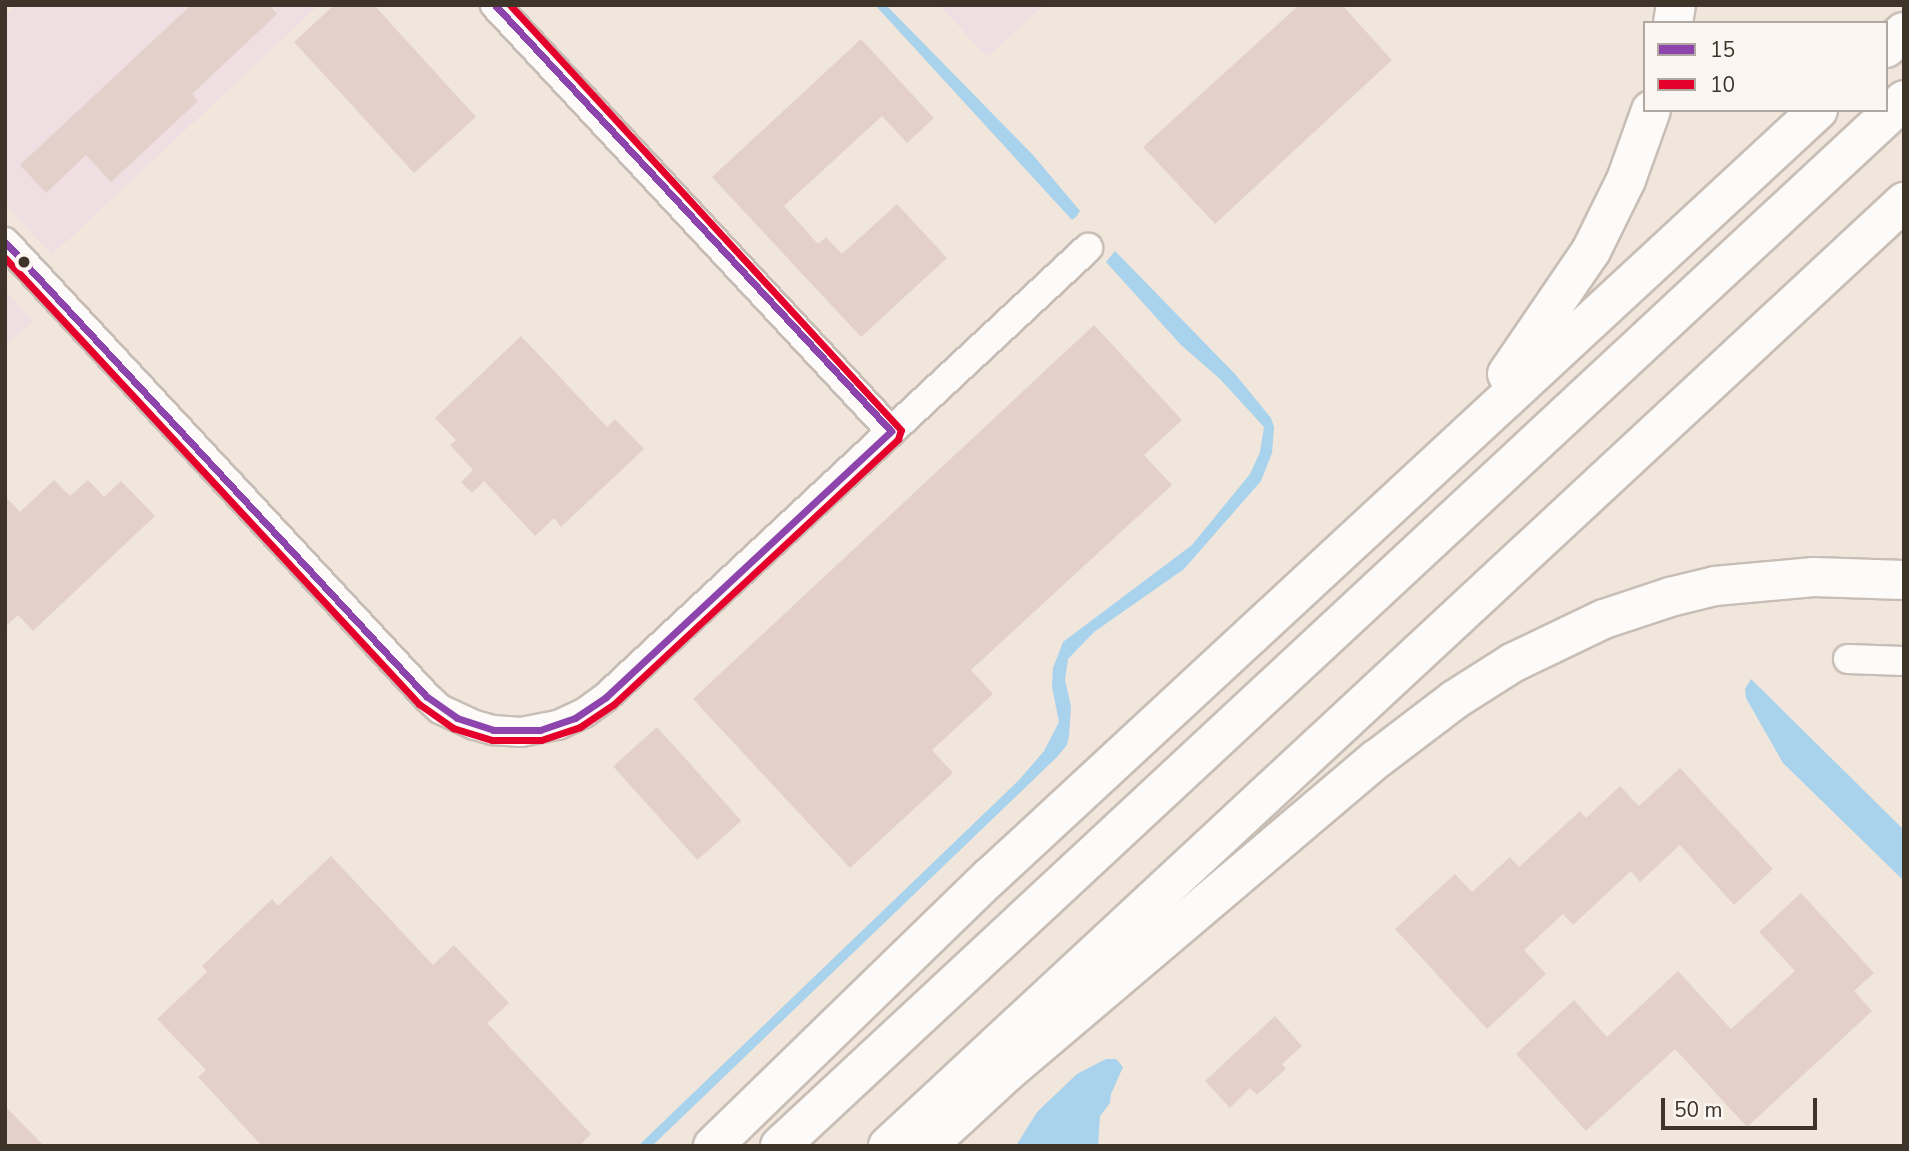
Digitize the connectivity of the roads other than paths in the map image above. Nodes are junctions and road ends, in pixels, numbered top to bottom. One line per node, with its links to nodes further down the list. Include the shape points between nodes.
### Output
1 (495, 5): 10 (street)
2 (1904, 32): 3 (highway)
3 (1888, 46)
4 (1904, 100): 16 (highway)
5 (1650, 112): 11 (highway, via 1626,180 1591,251 1549,316 1507,374)
6 (1816, 112): 11 (highway)
7 (1904, 202): 17 (highway)
8 (5, 242): 10 (street, via 426,696 440,709 493,730 521,732 558,725 599,703)
9 (1088, 248): 10 (street)
10 (891, 431)
11 (1395, 500): 15 (highway, via 989,878)
12 (1904, 580): 18 (highway, via 1814,577 1715,586 1604,619 1512,663 1454,700 1349,782)
13 (1848, 659): 14 (street)
14 (1904, 661)
15 (713, 1146)
16 (780, 1146)
17 (888, 1146)
18 (927, 1146)

